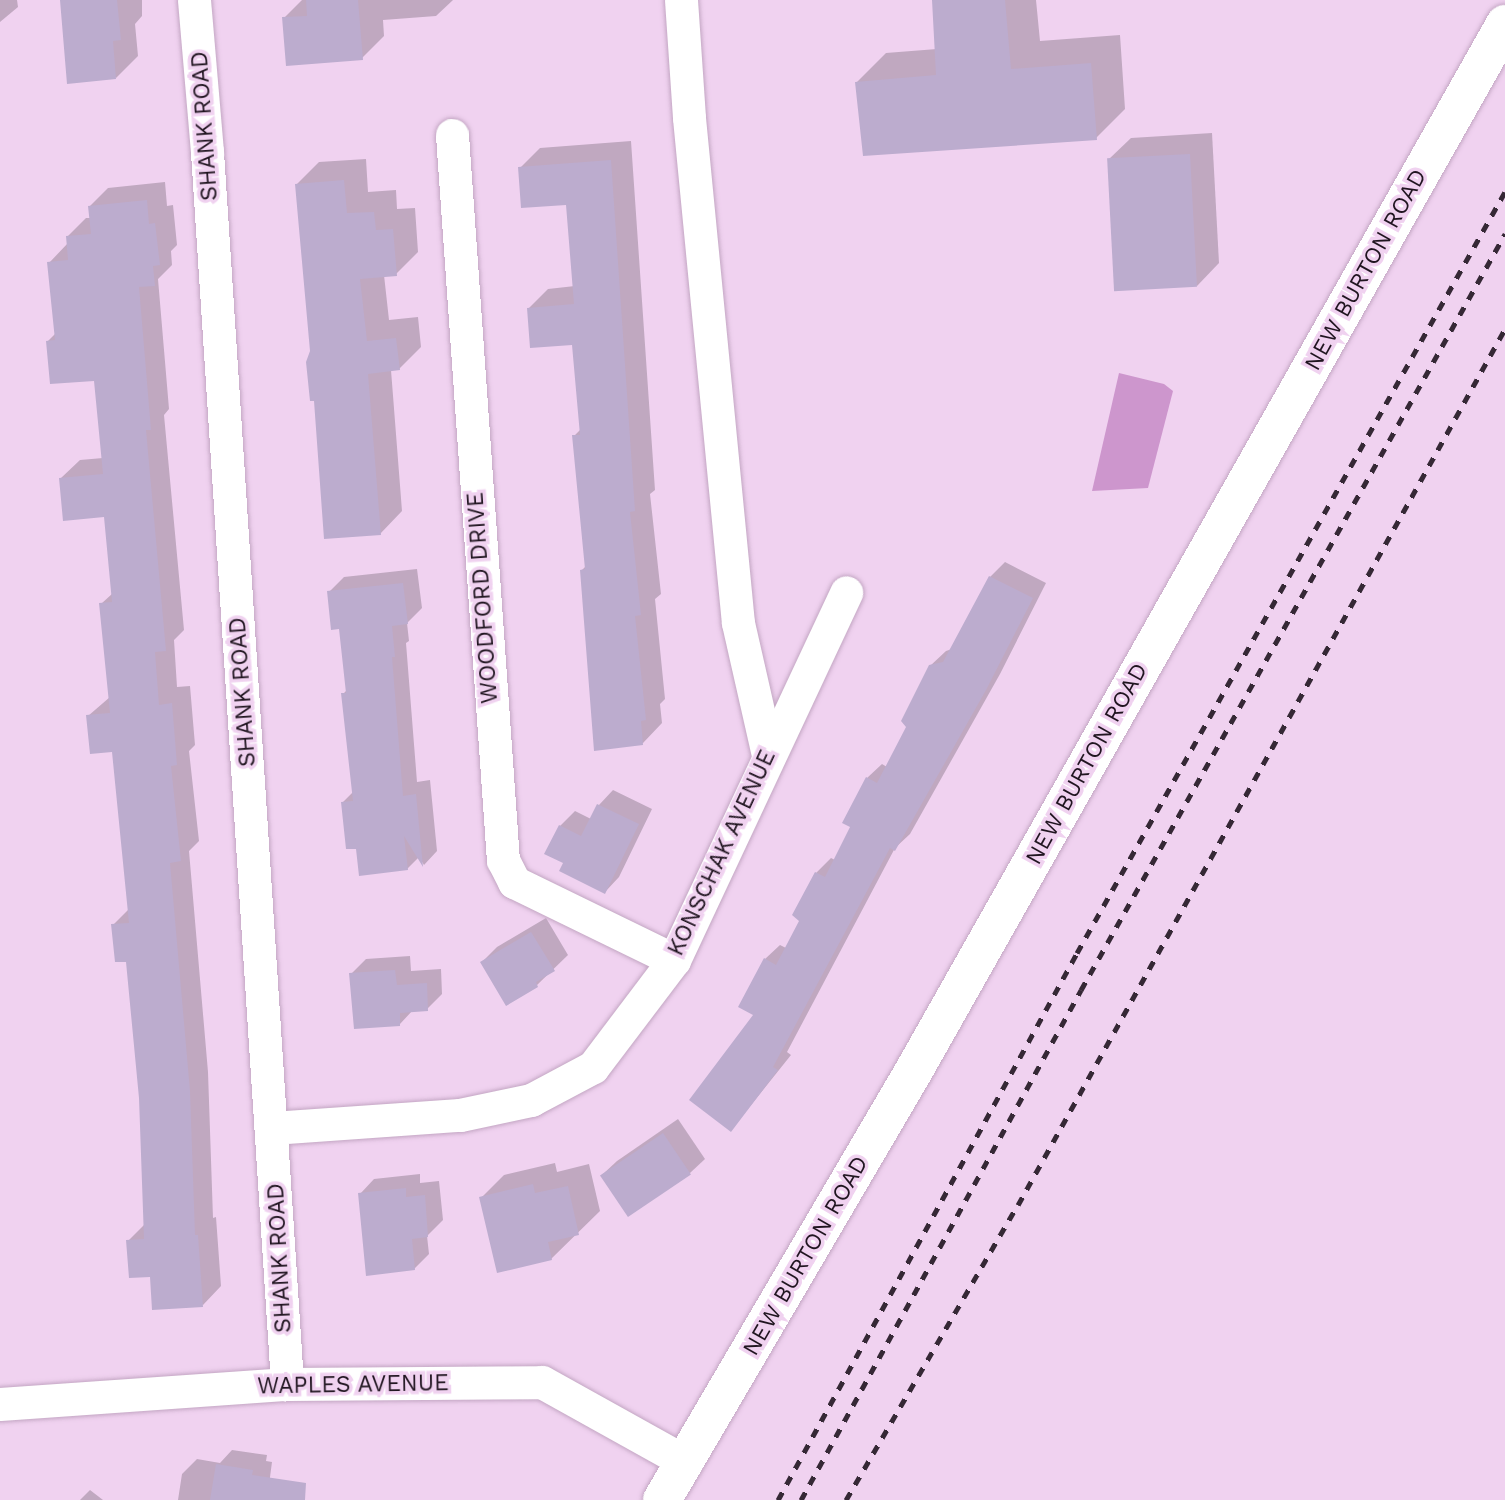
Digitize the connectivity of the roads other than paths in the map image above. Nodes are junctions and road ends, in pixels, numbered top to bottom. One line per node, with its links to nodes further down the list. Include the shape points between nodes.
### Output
1 (194, 0): 8 (street, SHANK ROAD)
2 (681, 0): 6 (street, via 738,623)
3 (1505, 24): 11 (street, NEW BURTON ROAD, via 912,1074)
4 (452, 135): 7 (street, WOODFORD DRIVE, via 503,860 514,882)
5 (846, 592): 6 (street, KONSCHAK AVENUE)
6 (768, 755): 7 (street, KONSCHAK AVENUE)
7 (674, 960): 8 (street, KONSCHAK AVENUE, via 593,1067 531,1100 460,1115)
8 (272, 1128): 9 (street, SHANK ROAD)
9 (287, 1384): 10 (street, WAPLES AVENUE); 11 (street, WAPLES AVENUE, via 542,1382)
10 (0, 1404)
11 (686, 1462): 12 (street, NEW BURTON ROAD)
12 (662, 1500)

